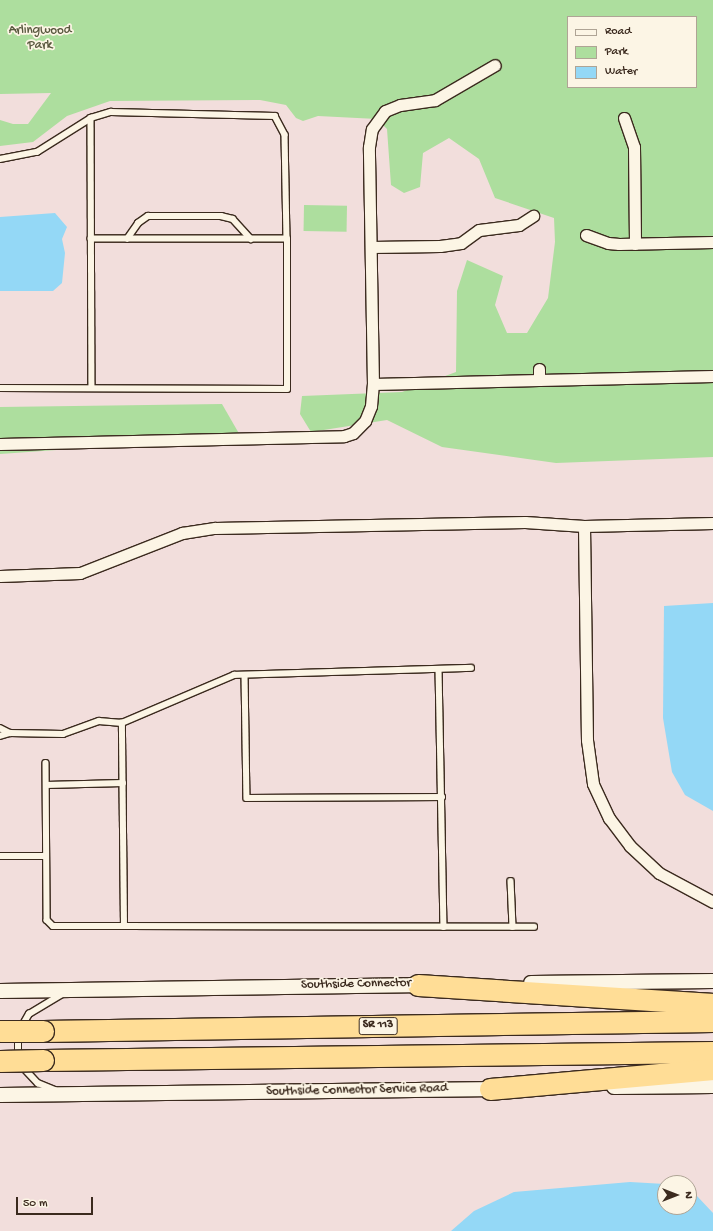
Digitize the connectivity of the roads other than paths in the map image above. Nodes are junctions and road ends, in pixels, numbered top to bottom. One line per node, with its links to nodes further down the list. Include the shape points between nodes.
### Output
1 (495, 65): 13 (street, via 435,100 400,105 379,116 372,129 369,147)
2 (91, 118): 4 (lane, via 37,152); 9 (lane, via 111,112 275,116 285,135); 10 (lane)
3 (624, 118): 12 (street, via 634,147)
4 (0, 159)
5 (533, 216): 13 (street, via 519,225 479,230 461,243 440,246)
6 (586, 235): 12 (street, via 608,243)
7 (127, 239): 8 (lane); 8 (lane, via 138,223 148,216 221,216 233,219); 10 (lane)
8 (250, 239): 9 (lane)
9 (287, 239): 17 (lane, via 287,389)
10 (91, 240): 17 (lane)
11 (713, 242): 12 (street)
12 (635, 244)
13 (371, 247): 15 (street)
14 (713, 376): 15 (street, via 538,375)
15 (373, 384): 18 (street, via 371,406 365,421 353,433 344,436)
16 (0, 388): 17 (lane)
17 (92, 388)
18 (0, 444)
19 (713, 524): 20 (street)
20 (584, 526): 21 (street, via 525,522 215,528 182,533 80,573); 36 (street, via 587,740 593,784 609,818 630,846 659,873)
21 (0, 576)
22 (471, 668): 23 (lane)
23 (439, 669): 24 (lane); 32 (lane)
24 (245, 675): 25 (lane, via 234,675); 32 (lane, via 247,798)
25 (122, 722): 27 (lane, via 98,721 63,734); 30 (lane)
26 (0, 728): 27 (lane)
27 (10, 733): 28 (lane)
28 (0, 736)
29 (46, 763): 31 (lane)
30 (123, 783): 31 (lane); 37 (lane)
31 (46, 785): 34 (lane)
32 (442, 797): 40 (lane)
33 (0, 856): 34 (lane)
34 (46, 856): 37 (lane, via 47,920 53,926)
35 (511, 880): 38 (lane)
36 (713, 902)
37 (124, 926): 40 (lane)
38 (513, 927): 39 (lane); 40 (lane)
39 (534, 927)
40 (444, 928)
41 (713, 981): 42 (street, Southside Connector)
42 (418, 985): 43 (street, Southside Connector); 45 (highway)
43 (72, 990): 44 (street, Southside Connector); 53 (lane, via 49,1000 30,1014 16,1040 17,1054 29,1076 38,1083)
44 (0, 991)
45 (713, 1004)
46 (713, 1021): 47 (highway, SR 113, bridge)
47 (0, 1031)
48 (713, 1052): 49 (highway, bridge)
49 (0, 1061)
50 (713, 1068): 52 (highway)
51 (713, 1086): 52 (street, Southside Connector Service Road)
52 (490, 1089): 53 (street, Southside Connector Service Road)
53 (65, 1094): 54 (street, Southside Connector Service Road)
54 (0, 1095)

